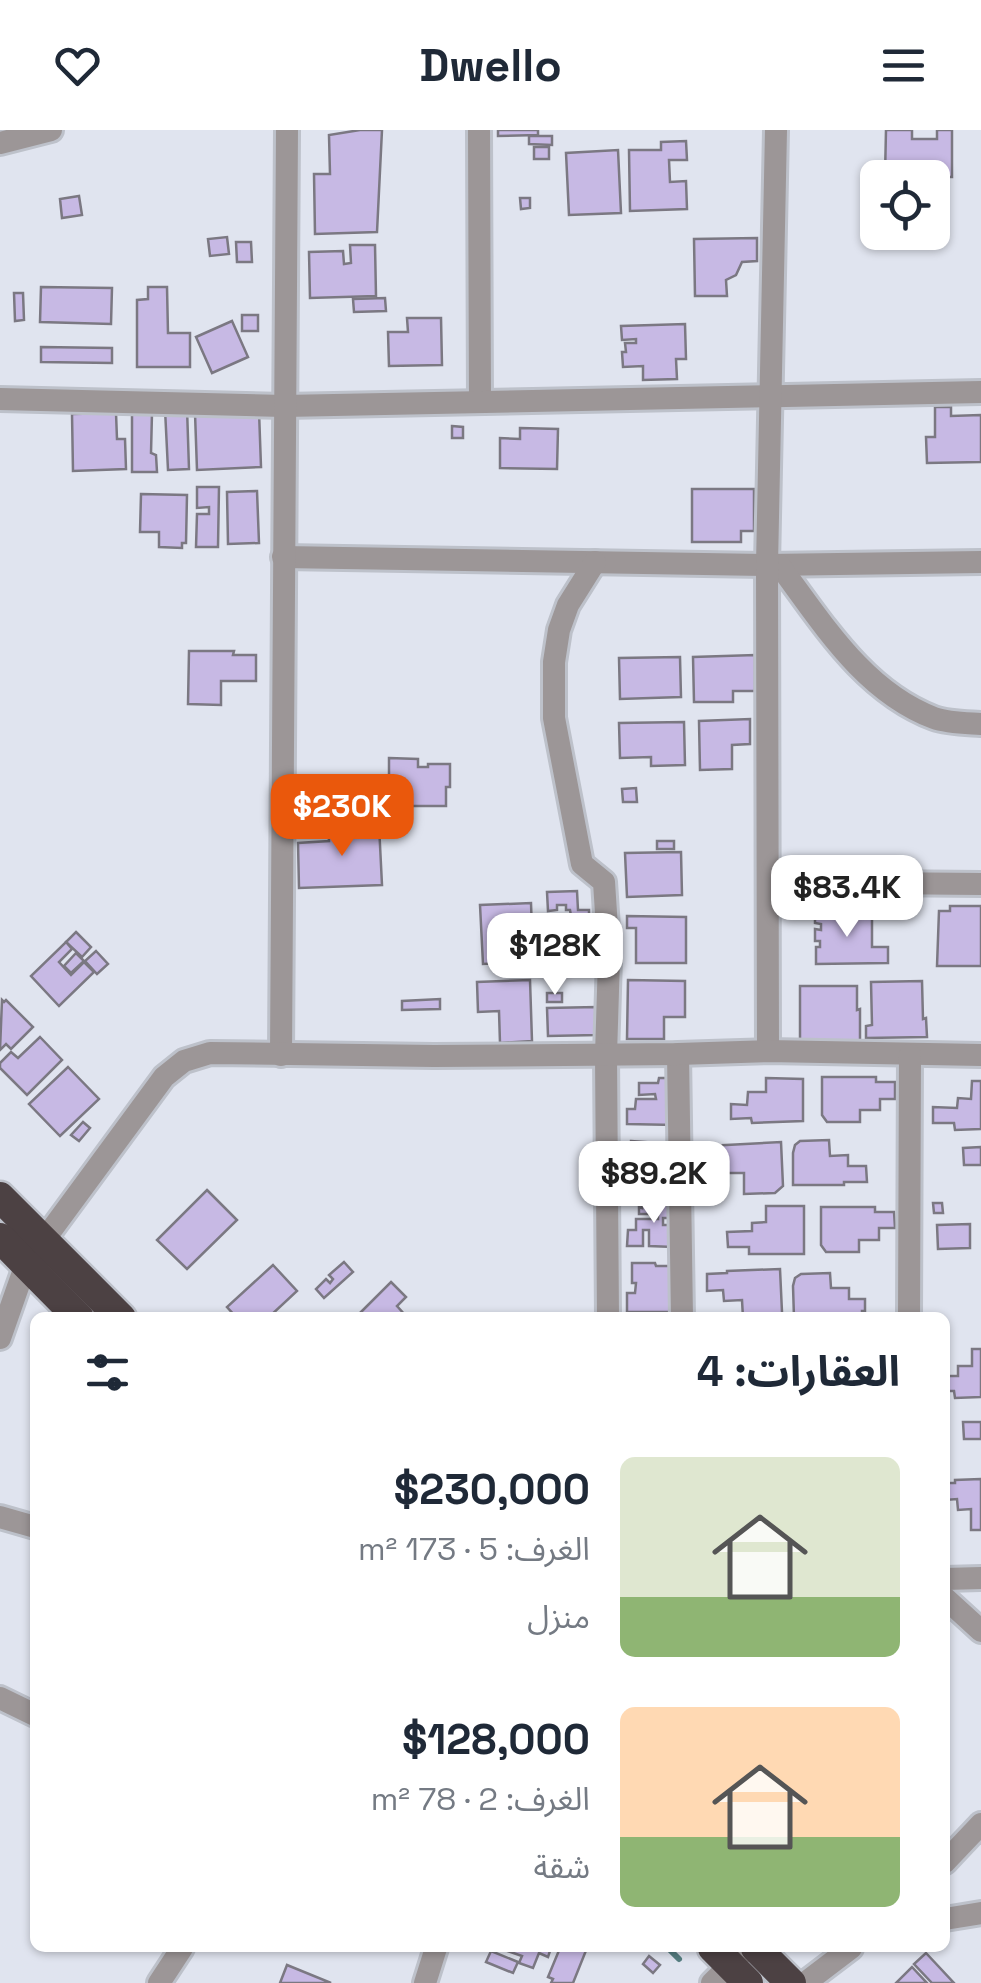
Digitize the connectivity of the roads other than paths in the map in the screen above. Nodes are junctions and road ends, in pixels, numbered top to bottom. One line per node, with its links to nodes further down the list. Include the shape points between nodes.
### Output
1 (50, 130): 5 (street)
2 (286, 130): 10 (street)
3 (478, 130): 9 (street)
4 (776, 130): 7 (street)
5 (0, 143)
6 (981, 392): 7 (street)
7 (770, 396): 9 (street); 14 (street)
8 (0, 399): 10 (street)
9 (480, 402): 10 (street)
10 (284, 406): 11 (street)
11 (284, 557): 12 (street); 20 (street)
12 (595, 562): 14 (street); 21 (street, via 559,630 554,718 582,864 604,882)
13 (981, 562): 14 (street)
14 (773, 565): 15 (street, via 876,682 937,719); 16 (street)
15 (981, 724)
16 (768, 882): 17 (street); 18 (street)
17 (981, 884)
18 (768, 1051): 19 (street); 22 (street)
19 (678, 1054): 21 (street); 30 (street)
20 (281, 1055): 21 (street); 26 (street, via 210,1054 184,1061 164,1077)
21 (606, 1055): 29 (street)
22 (910, 1055): 23 (street); 31 (street)
23 (981, 1055)
24 (0, 1196): 26 (highway)
25 (0, 1238): 26 (highway)
26 (35, 1252): 27 (highway); 28 (highway); 32 (street)
27 (75, 1312)
28 (113, 1312)
29 (608, 1312)
30 (682, 1312)
31 (909, 1312)
32 (0, 1338)
33 (0, 1517): 34 (street)
34 (30, 1526)
35 (950, 1578): 36 (street)
36 (981, 1578)
37 (950, 1603): 38 (street)
38 (981, 1631)
39 (0, 1698): 40 (street)
40 (30, 1713)
41 (981, 1824): 42 (street)
42 (950, 1857)
43 (981, 1913): 44 (street)
44 (950, 1918)
45 (179, 1952): 49 (street)
46 (435, 1952): 50 (street)
47 (846, 1952): 52 (street)
48 (734, 1962): 51 (highway)
49 (159, 1983)
50 (425, 1983)
51 (791, 1983)
52 (806, 1983)

